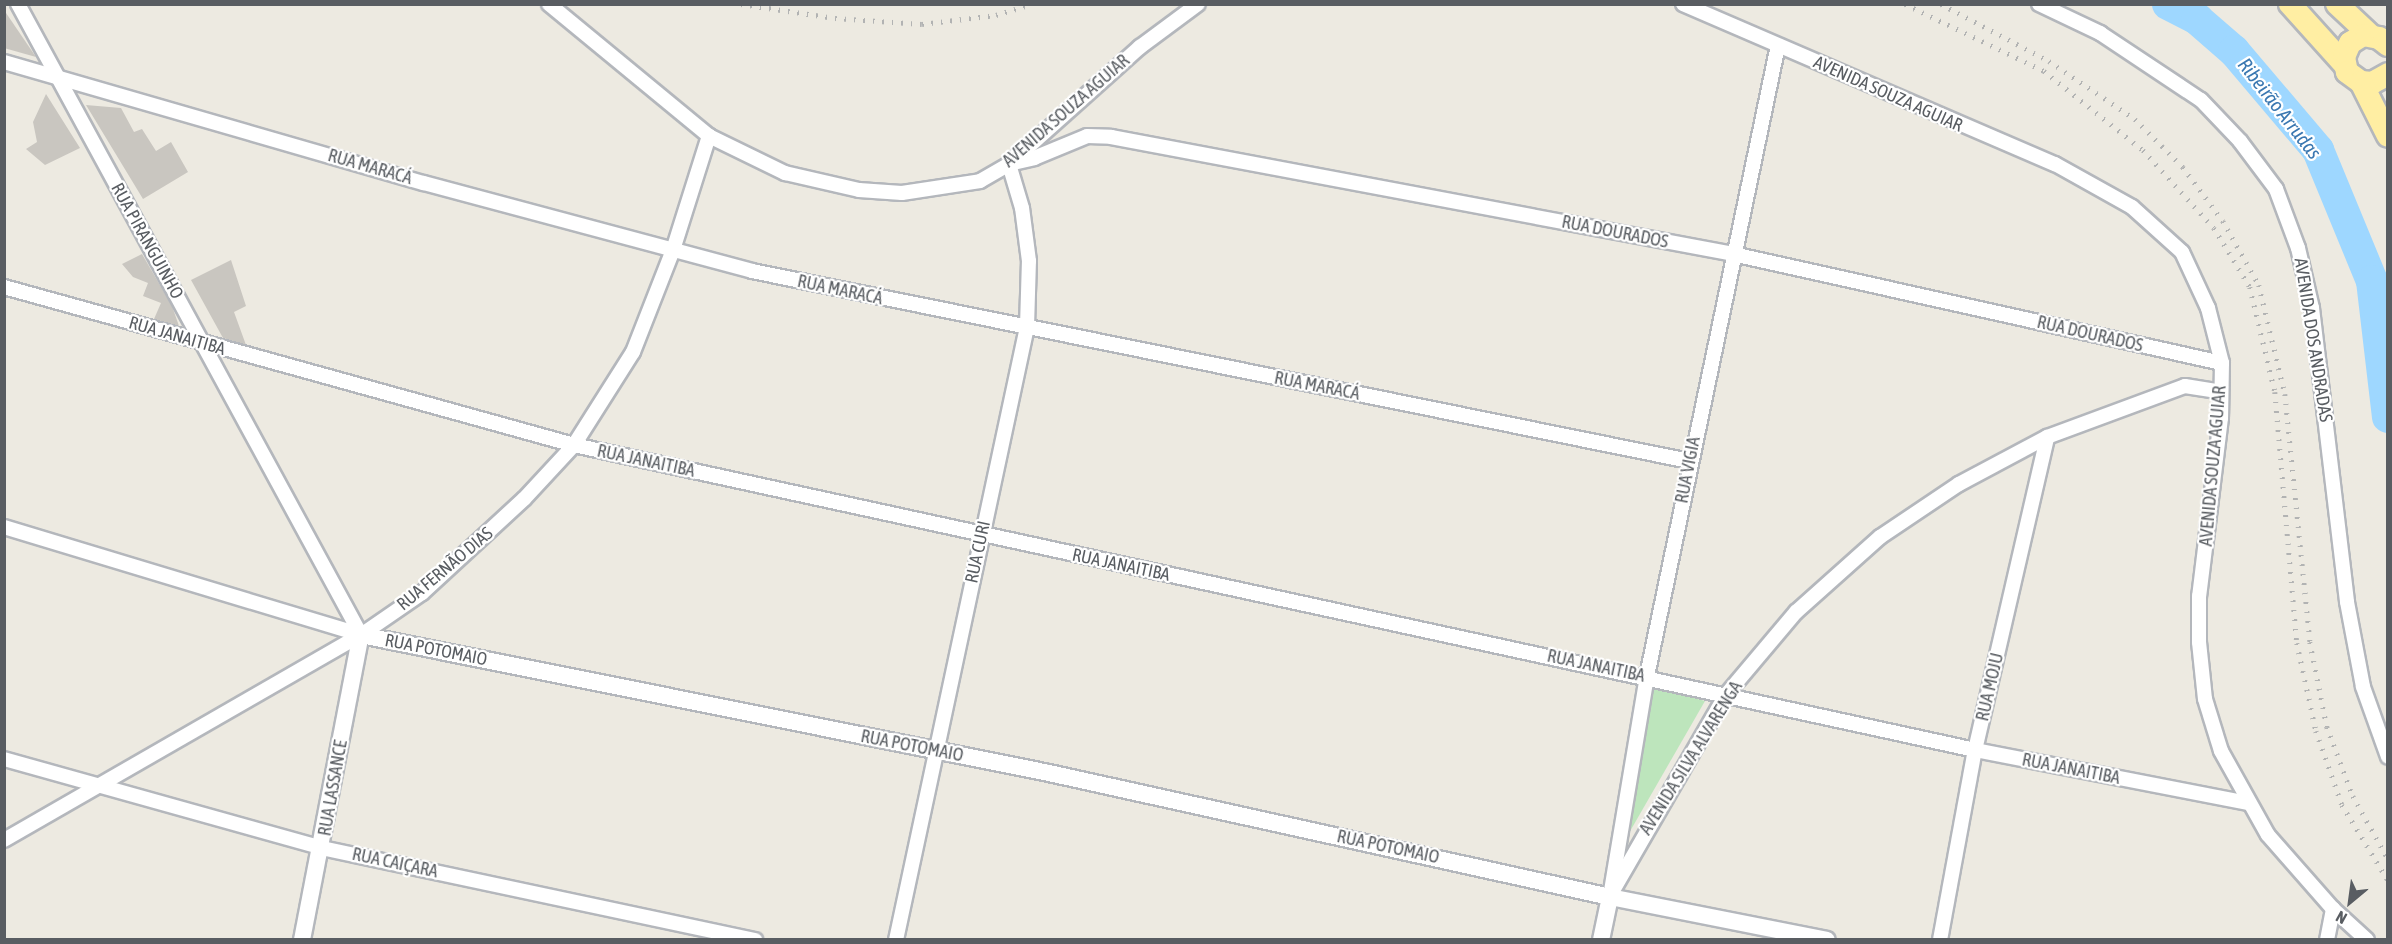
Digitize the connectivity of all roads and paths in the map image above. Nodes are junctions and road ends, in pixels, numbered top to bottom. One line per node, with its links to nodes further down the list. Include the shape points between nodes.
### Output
1 (18, 4): 13 (street, RUA PIRANGUINHO)
2 (549, 4): 15 (street, AVENIDA SOUZA AGUIAR)
3 (1198, 4): 17 (street, AVENIDA SOUZA AGUIAR, via 1140,47)
4 (1683, 4): 9 (street, AVENIDA SOUZA AGUIAR)
5 (2039, 4): 35 (street, AVENIDA DOS ANDRADAS, via 2100,33 2202,100 2240,141 2276,189 2298,248 2312,308 2347,602 2363,687)
6 (2290, 4): 11 (main road)
7 (2337, 4): 8 (main road)
8 (2381, 37): 11 (main road, via 2350,43)
9 (1778, 45): 19 (street, RUA VIGIA); 23 (street, AVENIDA SOUZA AGUIAR, via 2055,164 2132,207 2182,252 2208,308)
10 (4, 62): 13 (street, RUA MARACÁ)
11 (2344, 64): 14 (main road)
12 (2388, 74): 14 (main road, via 2378,82)
13 (58, 77): 18 (street, RUA MARACÁ); 22 (street, RUA PIRANGUINHO)
14 (2361, 82): 16 (main road)
15 (709, 136): 17 (street, AVENIDA SOUZA AGUIAR, via 784,172 860,190 940,189 980,181); 18 (street, RUA FERNÃO DIAS)
16 (2388, 136)
17 (1009, 164): 19 (street, RUA DOURADOS, via 1087,136 1111,137); 21 (street, RUA CURI, via 1022,208 1029,261)
18 (673, 250): 21 (street, RUA MARACÁ, via 838,290); 26 (street, RUA FERNÃO DIAS, via 633,352)
19 (1733, 254): 23 (street, RUA DOURADOS); 27 (street, RUA VIGIA)
20 (4, 286): 22 (street, RUA JANAITIBA)
21 (1027, 327): 27 (street, RUA MARACÁ); 29 (street, RUA CURI)
22 (203, 344): 26 (street, RUA JANAITIBA); 30 (street, RUA PIRANGUINHO)
23 (2222, 363): 24 (street, AVENIDA SOUZA AGUIAR)
24 (2222, 392): 25 (street, AVENIDA SILVA ALVARENGA, via 2185,386); 38 (street, AVENIDA SOUZA AGUIAR, via 2199,596 2199,642 2205,699 2221,751)
25 (2047, 437): 32 (street, AVENIDA SILVA ALVARENGA, via 1959,484 1880,537 1796,612); 33 (street, RUA MOJU)
26 (574, 445): 29 (street, RUA JANAITIBA); 30 (street, RUA FERNÃO DIAS, via 476,545 422,593)
27 (1689, 461): 31 (street, RUA VIGIA)
28 (4, 527): 30 (street, RUA POTOMAIO)
29 (981, 535): 31 (street, RUA JANAITIBA); 34 (street, RUA CURI)
30 (361, 635): 34 (street, RUA POTOMAIO); 37 (street, RUA FERNÃO DIAS); 40 (street, RUA LASSANCE)
31 (1647, 676): 32 (street, RUA JANAITIBA); 41 (street, RUA VIGIA)
32 (1726, 695): 33 (street, RUA JANAITIBA); 41 (street, AVENIDA SILVA ALVARENGA)
33 (1975, 750): 38 (street, RUA JANAITIBA); 48 (street, RUA MOJU)
34 (937, 751): 41 (street, RUA POTOMAIO); 45 (street, RUA CURI)
35 (2388, 757)
36 (4, 759): 37 (street, RUA CAIÇARA)
37 (96, 787): 39 (street, RUA FERNÃO DIAS); 40 (street, RUA CAIÇARA)
38 (2247, 803): 42 (street, AVENIDA SOUZA AGUIAR, via 2268,835)
39 (4, 840)
40 (321, 848): 43 (street, RUA LASSANCE); 44 (street, RUA CAIÇARA)
41 (1610, 897): 46 (street, AVENIDA SILVA ALVARENGA); 47 (street, RUA POTOMAIO)
42 (2333, 909): 49 (street); 50 (street, AVENIDA SOUZA AGUIAR)
43 (302, 939)
44 (755, 939)
45 (896, 939)
46 (1600, 939)
47 (1827, 939)
48 (1940, 939)
49 (2327, 939)
50 (2367, 939)

